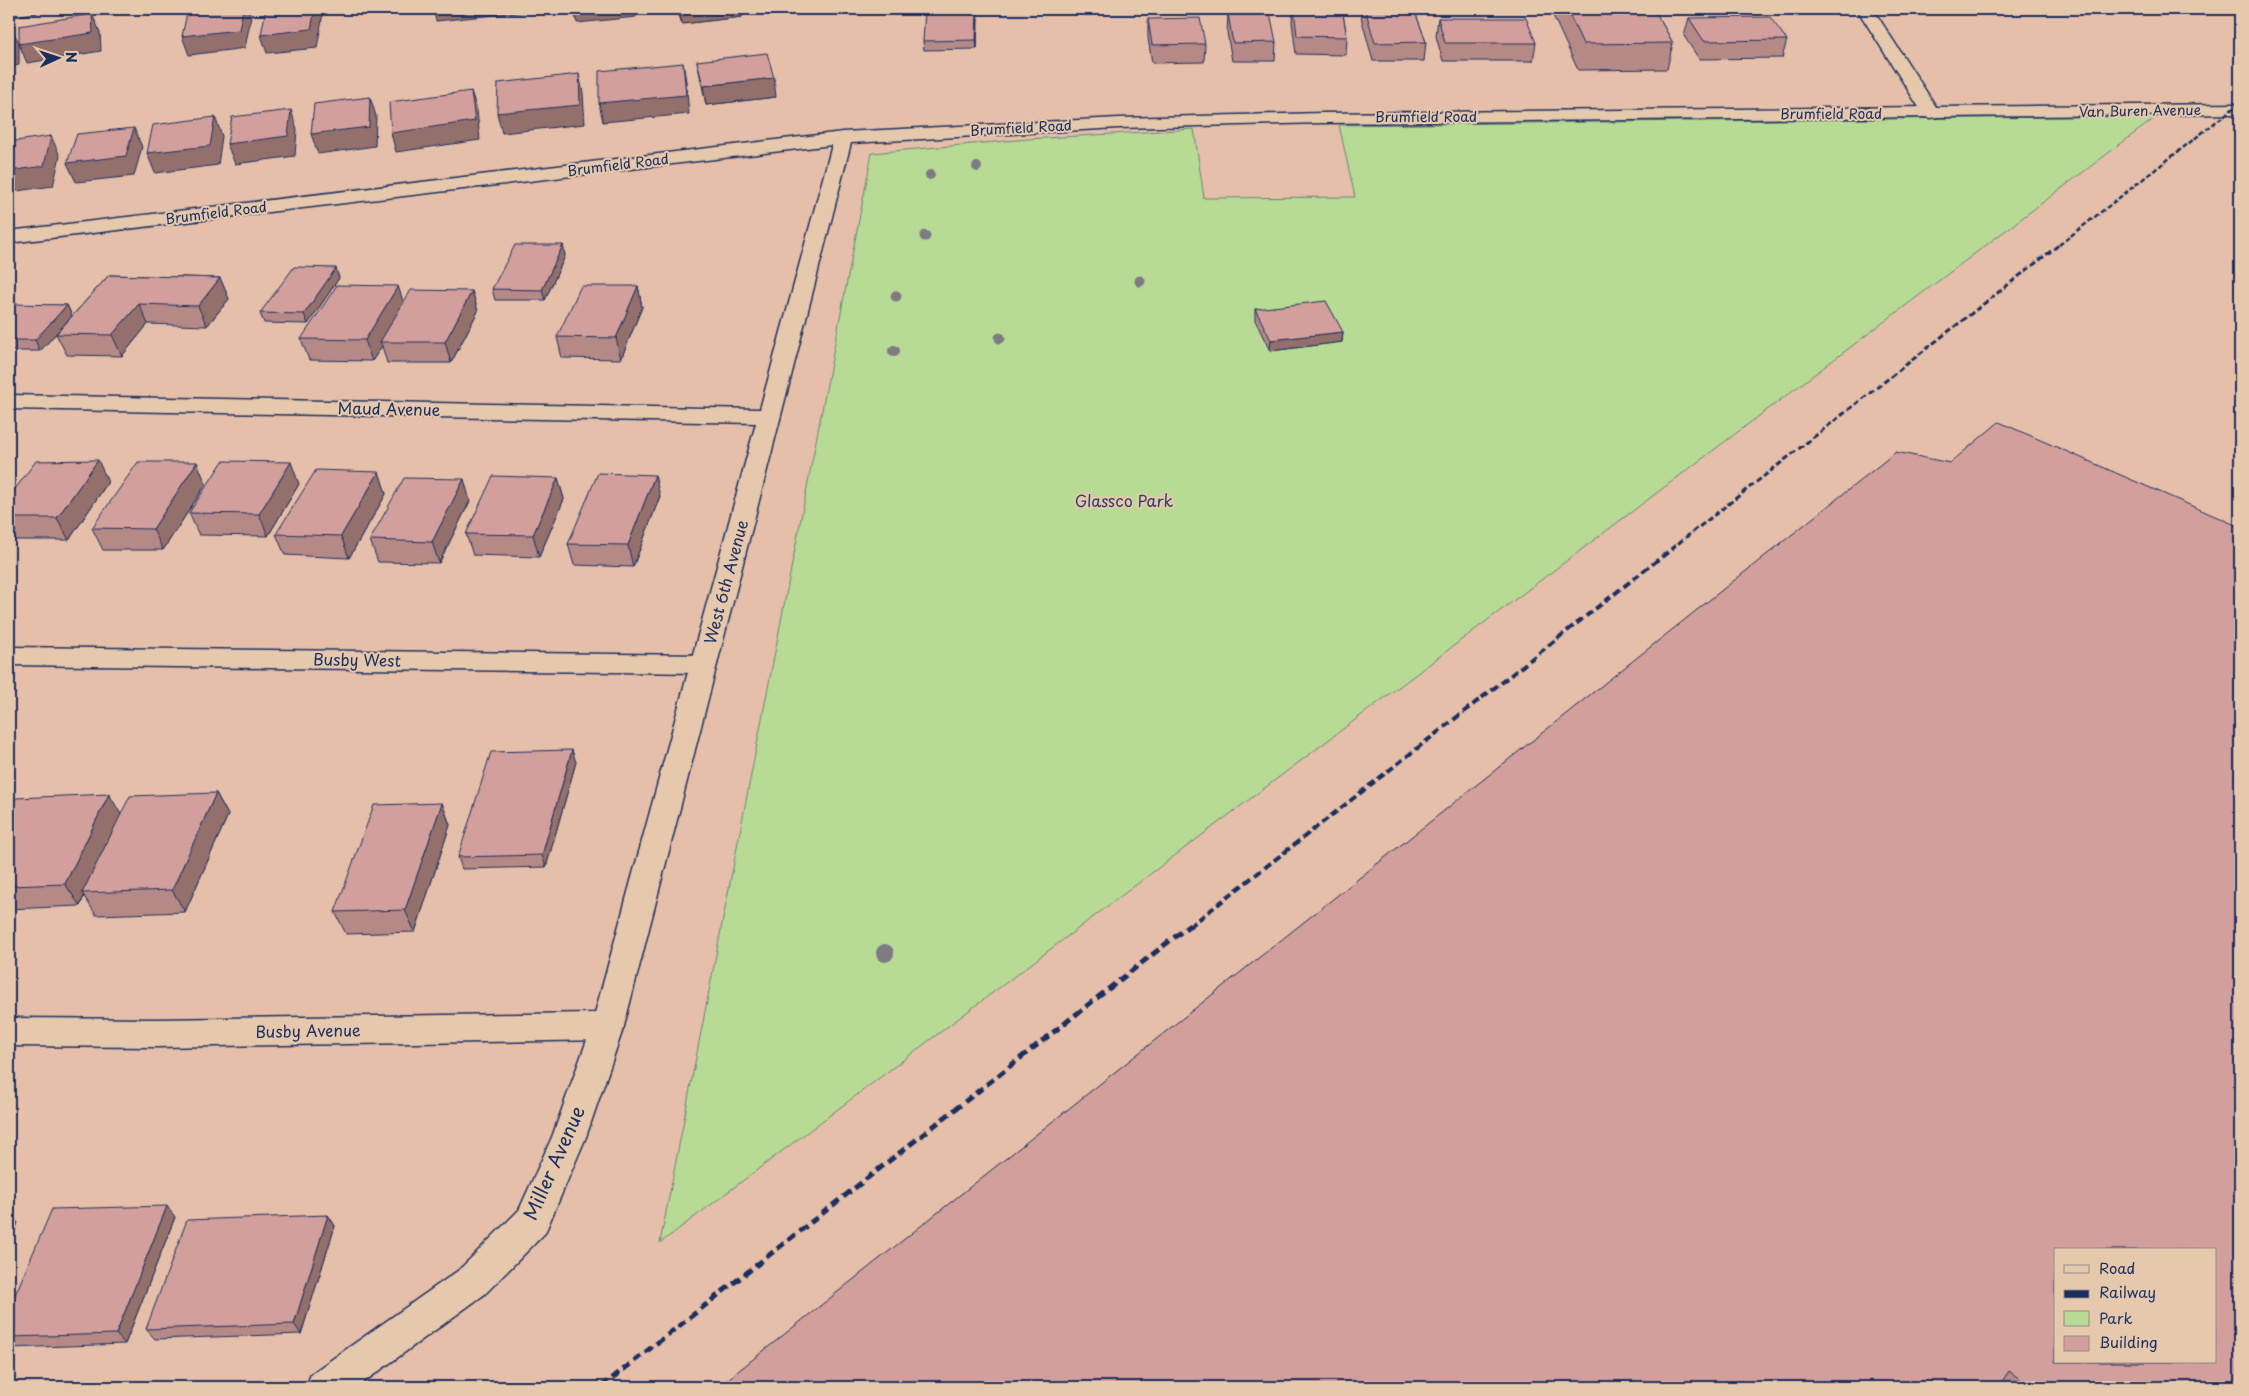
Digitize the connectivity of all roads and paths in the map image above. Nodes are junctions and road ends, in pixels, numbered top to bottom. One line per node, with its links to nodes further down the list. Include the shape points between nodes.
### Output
1 (31, 9): 3 (street)
2 (1866, 9): 6 (street)
3 (9, 12)
4 (2240, 109): 5 (street, Van Buren Avenue)
5 (2040, 112): 6 (street, Brumfield Road)
6 (1931, 113): 7 (street, Brumfield Road, via 1323,118 1119,123)
7 (843, 138): 8 (street, Brumfield Road); 10 (street, West 6th Avenue)
8 (9, 237)
9 (9, 402): 10 (street, Maud Avenue)
10 (769, 416): 12 (street, West 6th Avenue)
11 (9, 656): 12 (street, Busby West)
12 (704, 664): 13 (street, West 6th Avenue)
13 (608, 1026): 14 (street, Busby Avenue); 15 (street, Miller Avenue, via 568,1137 532,1221 472,1282)
14 (9, 1032)
15 (325, 1387)

